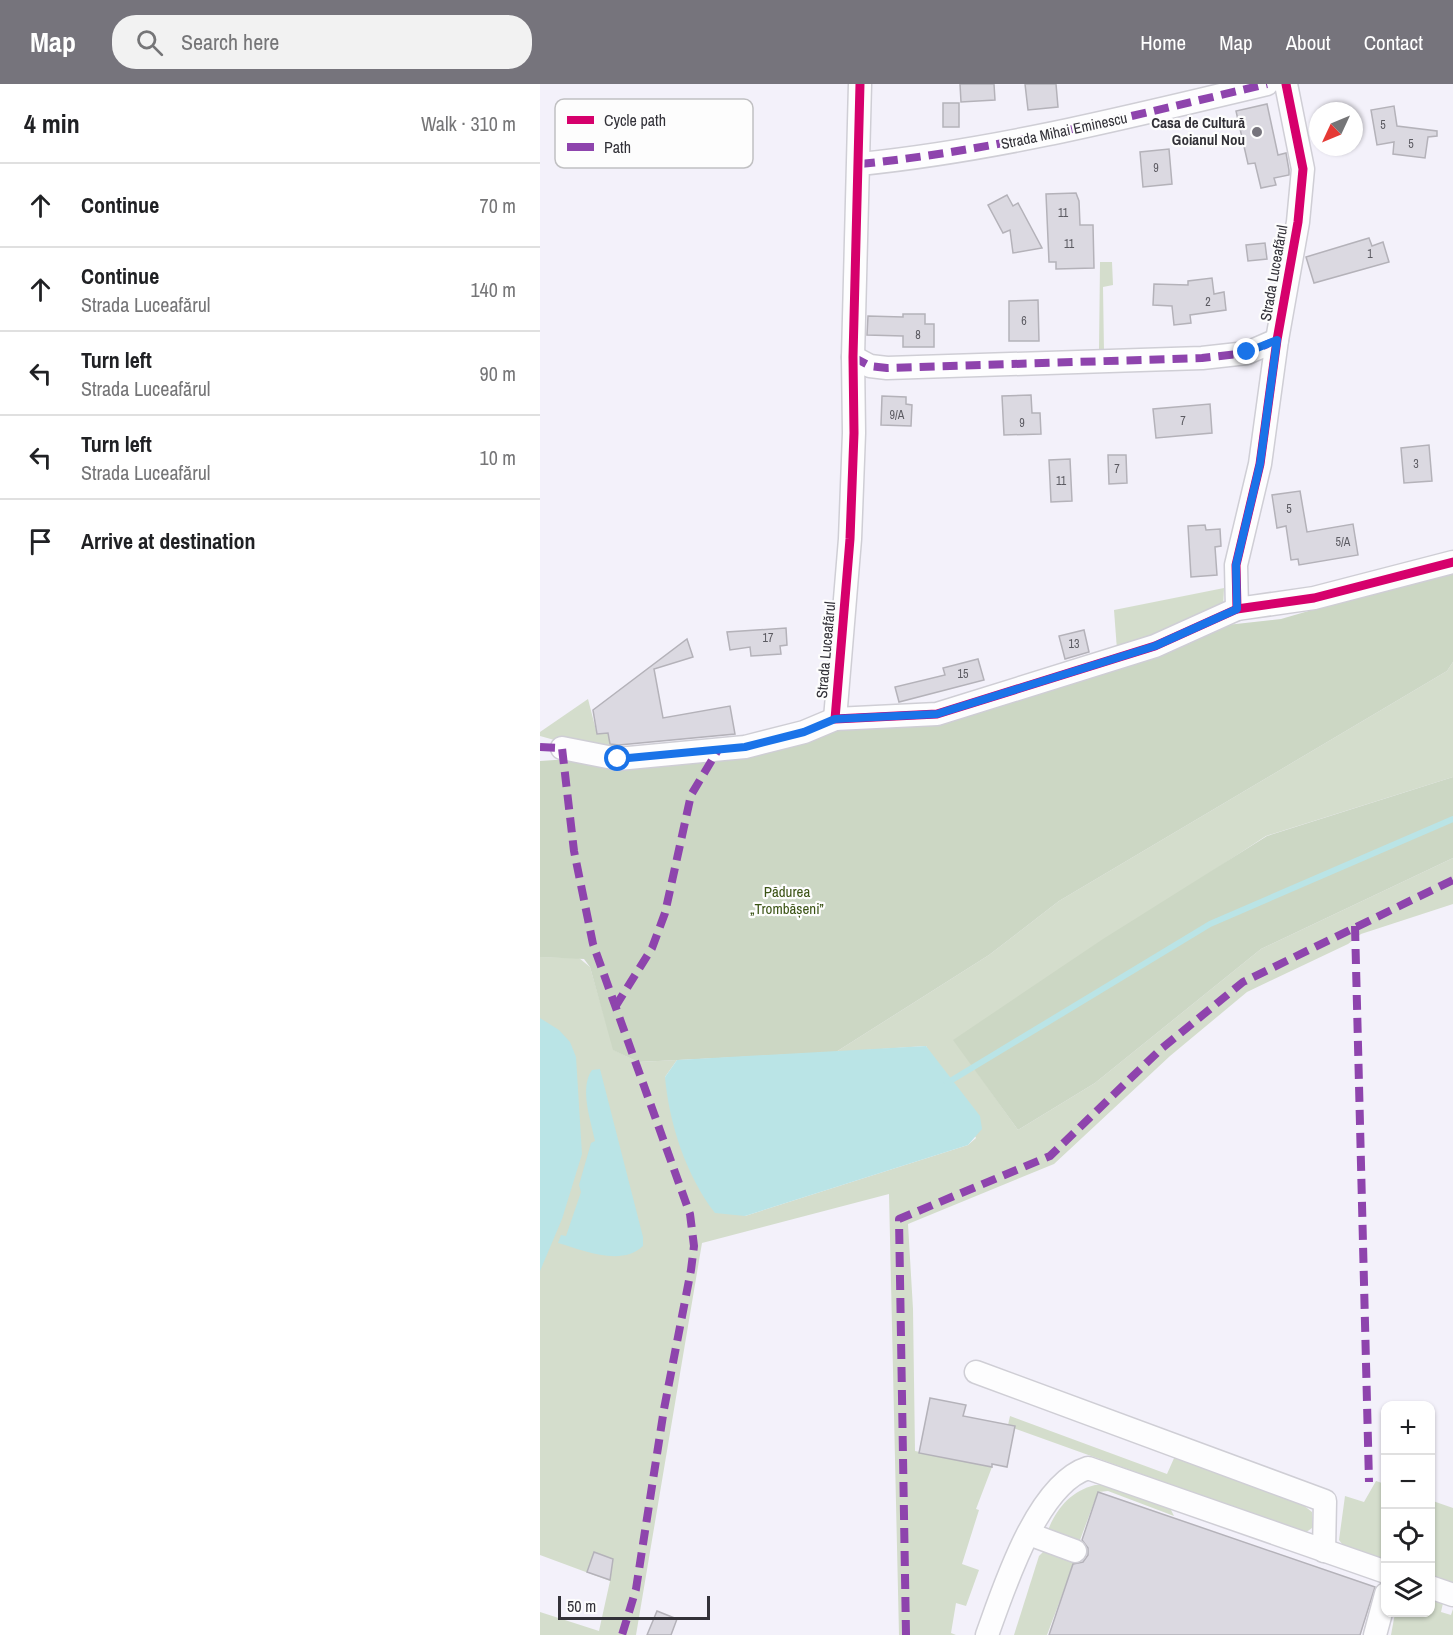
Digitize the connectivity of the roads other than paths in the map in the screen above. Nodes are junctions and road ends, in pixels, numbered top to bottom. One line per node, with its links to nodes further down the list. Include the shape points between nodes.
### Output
1 (860, 84): 4 (street, Strada Luceafărul)
2 (1267, 84): 4 (street, Strada Mihai Eminescu, via 1012,142)
3 (1286, 84): 5 (street, Strada Luceafărul, via 1303,169 1298,222)
4 (860, 164): 6 (street, Strada Luceafărul)
5 (1277, 340): 6 (street, Strada Luceafărul, via 1247,352 1202,358 887,368 870,366); 8 (street, Strada Luceafărul, via 1260,464 1236,565)
6 (853, 357): 9 (street, Strada Luceafărul, via 850,539)
7 (1453, 562): 8 (street, Strada Luceafărul, via 1314,598)
8 (1237, 609): 9 (street, Strada Luceafărul, via 1155,646 937,714)
9 (835, 719): 10 (street, via 804,732 745,747 618,759)
10 (562, 748)
11 (976, 1372): 14 (street, via 1324,1501)
12 (1029, 1534): 13 (street); 14 (street, via 1051,1498 1076,1472 1088,1468); 19 (street)
13 (1075, 1551)
14 (1324, 1551): 15 (street)
15 (1381, 1570)
16 (1435, 1588): 17 (street)
17 (1453, 1595)
18 (1381, 1614): 20 (street)
19 (987, 1635)
20 (1376, 1635)

